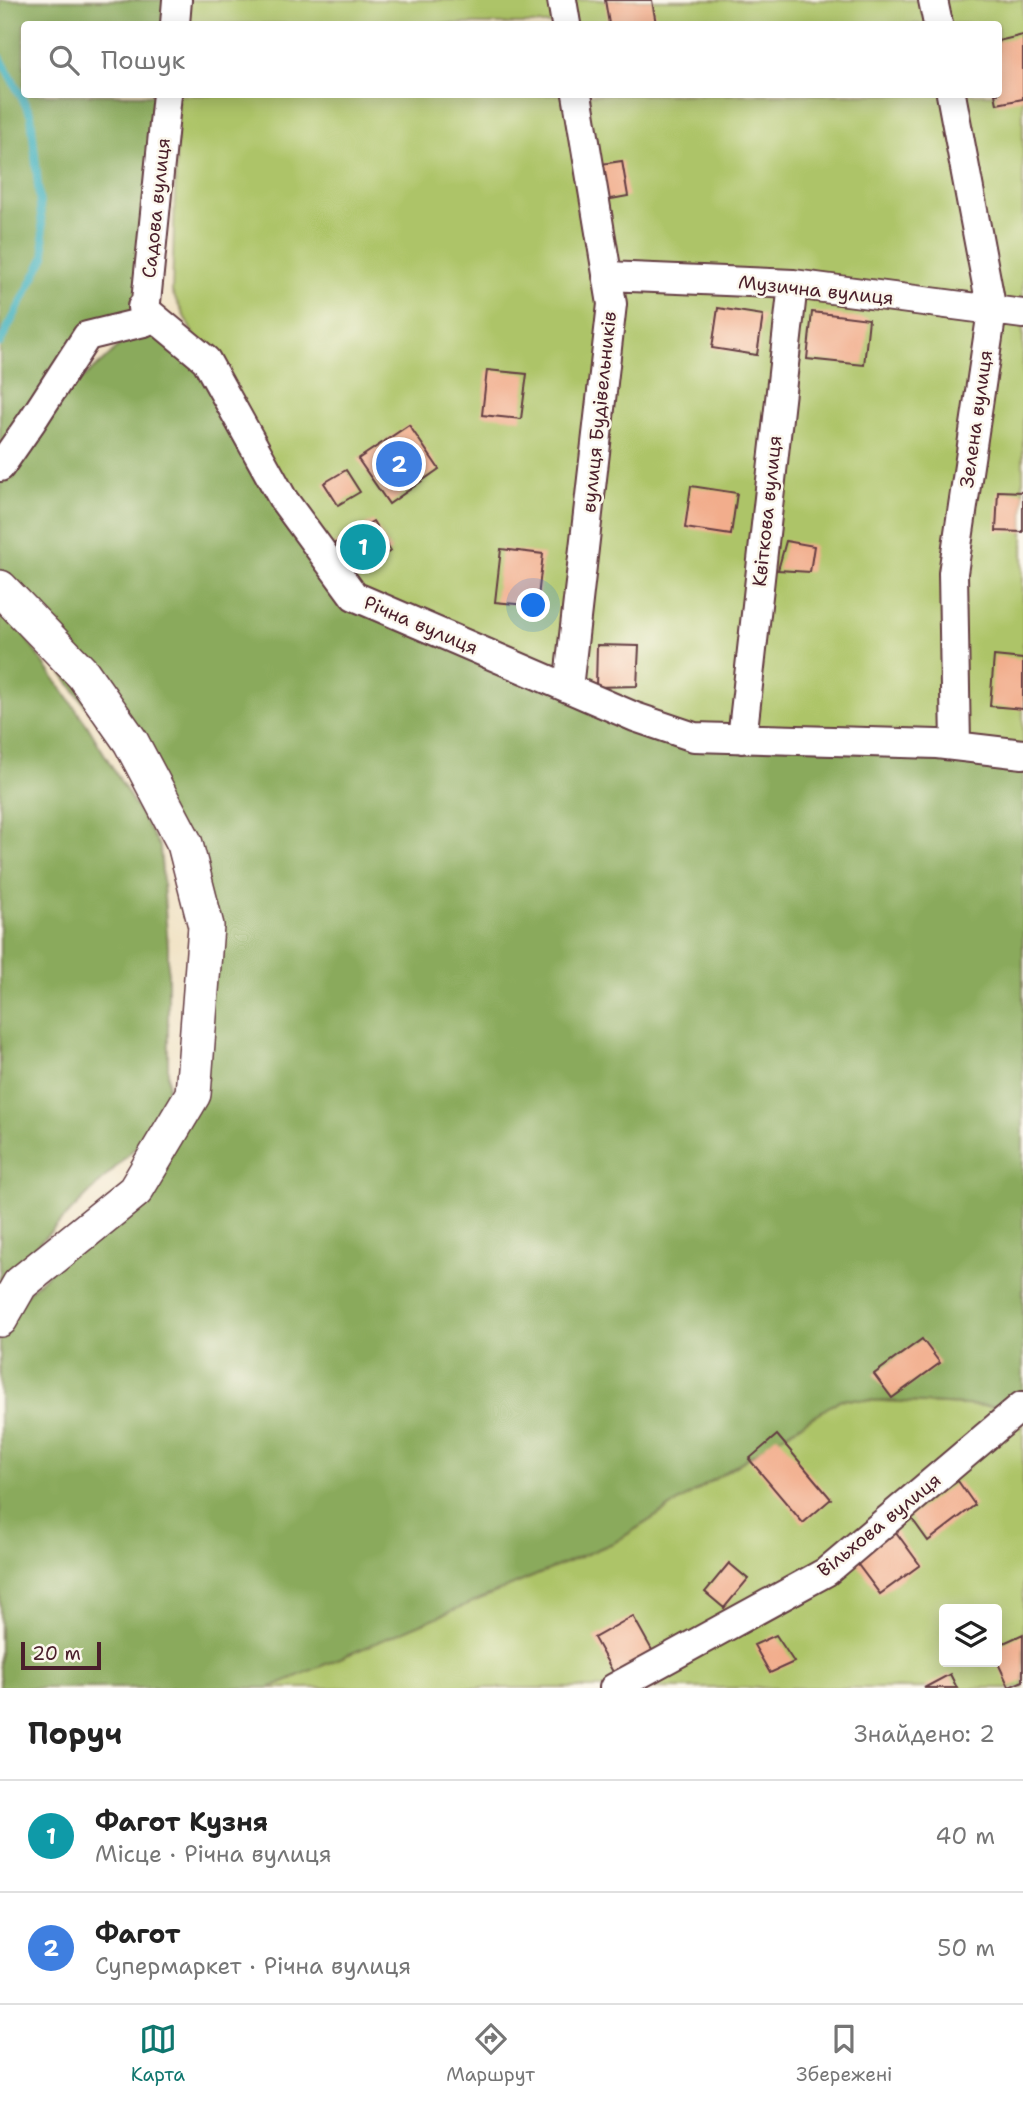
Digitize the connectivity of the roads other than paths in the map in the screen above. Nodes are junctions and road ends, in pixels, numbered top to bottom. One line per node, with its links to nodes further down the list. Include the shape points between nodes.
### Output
1 (177, 0): 4 (street)
2 (562, 0): 5 (street)
3 (933, 0): 6 (street)
4 (175, 21)
5 (566, 21)
6 (937, 21)
7 (167, 98): 14 (street, Садова вулиця)
8 (578, 98): 10 (street, вулиця Будівельників)
9 (952, 98): 12 (street, Зелена вулиця)
10 (607, 276): 11 (street, Музична вулиця); 17 (street, вулиця Будівельників, via 612,304)
11 (793, 284): 12 (street, Музична вулиця); 18 (street, Квіткова вулиця)
12 (992, 311): 13 (street, Музична вулиця); 19 (street, Зелена вулиця, via 953,573)
13 (1023, 314)
14 (144, 322): 15 (street, Річна вулиця, via 87,336); 17 (street, Річна вулиця, via 142,307 206,360 283,499 354,596)
15 (0, 467)
16 (0, 589): 21 (street, via 83,674 131,742 185,844 206,926 192,1094 135,1191 20,1284)
17 (568, 688): 18 (street, Річна вулиця, via 694,737)
18 (742, 739): 19 (street, Річна вулиця)
19 (956, 746): 20 (street, Річна вулиця)
20 (1023, 754)
21 (0, 1319)
22 (1022, 1406): 23 (street, Вільхова вулиця, via 826,1572)
23 (614, 1688)

